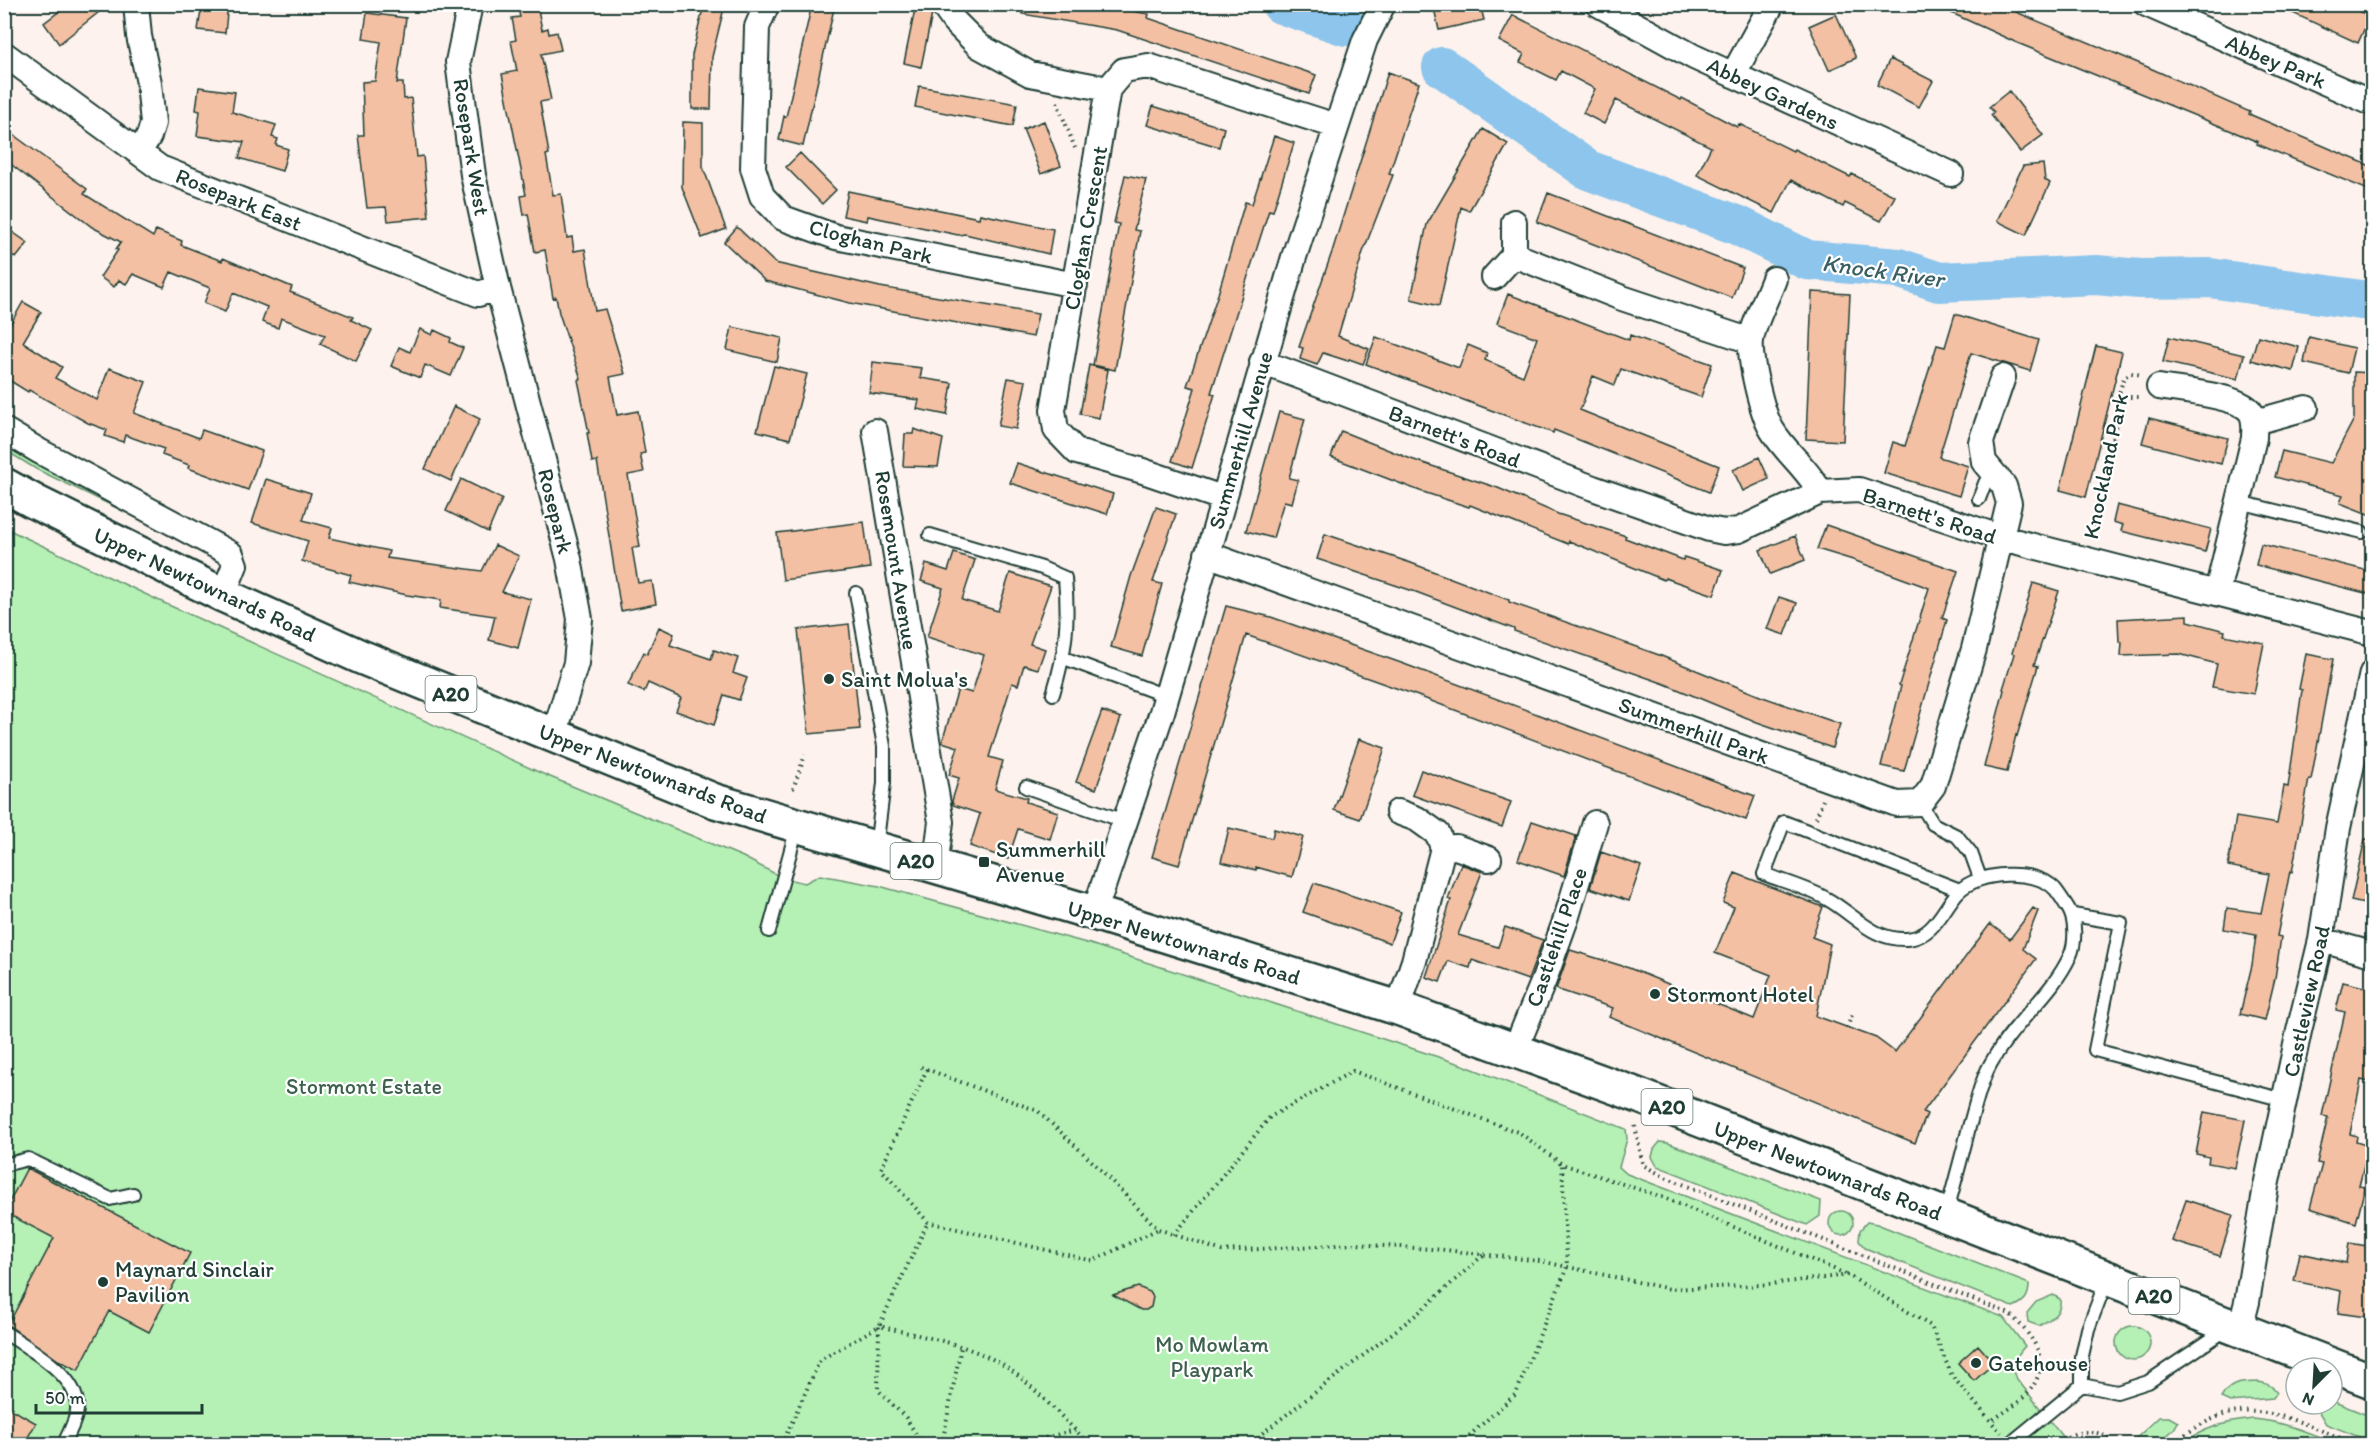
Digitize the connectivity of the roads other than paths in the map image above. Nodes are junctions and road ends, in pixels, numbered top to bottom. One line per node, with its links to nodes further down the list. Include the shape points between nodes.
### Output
1 (136, 4): 14 (street, via 153,123)
2 (470, 4): 21 (street, Rosepark West, via 458,62 473,175)
3 (767, 4): 20 (street, Cloghan Park, via 757,27 753,168 762,196 783,218 836,237)
4 (942, 4): 11 (street, via 979,46 1030,74)
5 (1383, 4): 13 (street, Summerhill Avenue, via 1365,40)
6 (1598, 4): 10 (street, Abbey Gardens)
7 (1772, 4): 10 (street)
8 (2146, 4): 12 (street, Abbey Park)
9 (4, 54): 14 (street, Rosepark East)
10 (1733, 75): 15 (street, Abbey Gardens)
11 (1108, 88): 13 (street, via 1124,70 1148,66); 20 (street, Cloghan Crescent)
12 (2373, 103)
13 (1336, 126): 23 (street, Summerhill Avenue)
14 (139, 152): 21 (street, Rosepark East, via 160,168 451,284 478,294)
15 (1951, 174)
16 (1514, 222): 17 (street)
17 (1514, 255): 18 (street); 22 (street, via 1622,298)
18 (1494, 277)
19 (1774, 279): 22 (street)
20 (1075, 285): 33 (street, Cloghan Crescent, via 1053,410 1056,430 1077,452)
21 (498, 288): 48 (street, Rosepark, via 569,559 580,619 576,663)
22 (1751, 340): 32 (street, via 1763,411 1772,431)
23 (1262, 362): 32 (street, Barnett's Road, via 1709,529 1739,530); 33 (street, Summerhill Avenue)
24 (2003, 377): 30 (street, via 1981,442 1984,462)
25 (2159, 387): 27 (street, Knockland Park, via 2233,401 2249,410)
26 (2306, 408): 27 (street)
27 (2255, 422): 35 (street)
28 (4, 430): 42 (street, via 231,554 235,565)
29 (875, 431): 58 (street, Rosemount Avenue, via 941,822)
30 (1992, 472): 34 (lane); 38 (street, via 2004,486 2009,503)
31 (4, 485): 42 (highway, Upper Newtownards Road / A20)
32 (1820, 492): 38 (street, Barnett's Road, via 1859,490)
33 (1222, 498): 39 (street, Summerhill Avenue)
34 (1980, 499)
35 (2239, 502): 36 (lane); 40 (street)
36 (2362, 532)
37 (930, 536): 44 (lane, via 1065,578)
38 (2002, 538): 40 (street, Barnett's Road); 50 (street, via 1933,786)
39 (1208, 554): 47 (street, Summerhill Avenue); 50 (street, Summerhill Park, via 1897,804)
40 (2217, 592): 43 (street, Barnett's Road)
41 (856, 593): 56 (lane, via 884,746)
42 (223, 595): 48 (highway, Upper Newtownards Road / A20, via 361,657)
43 (2373, 633)
44 (1064, 658): 46 (lane); 47 (lane)
45 (2373, 673): 64 (street, Castleview Road, via 2338,828)
46 (1053, 694)
47 (1166, 696): 52 (street, Summerhill Avenue)
48 (554, 735): 54 (highway, Upper Newtownards Road / A20, via 715,801)
49 (1026, 787): 52 (lane)
50 (1920, 803): 59 (lane, via 1933,824 1957,836 1971,853)
51 (1398, 812): 55 (street, via 1417,819 1438,834)
52 (1124, 821): 61 (street, Summerhill Avenue)
53 (1595, 823): 67 (street, Castlehill Place, via 1567,916)
54 (797, 826): 56 (highway, Upper Newtownards Road / A20); 63 (lane)
55 (1443, 848): 57 (street, via 1456,847); 66 (street)
56 (876, 850): 58 (highway, Upper Newtownards Road / A20)
57 (1489, 859)
58 (935, 867): 61 (highway, Upper Newtownards Road / A20)
59 (1980, 878): 60 (lane); 62 (lane, via 2012,873 2033,878 2054,888)
60 (1960, 890): 60 (lane, via 1924,935 1906,939 1863,927 1825,898 1764,874 1784,822)
61 (1094, 913): 66 (highway, Upper Newtownards Road / A20)
62 (2073, 915): 68 (lane, via 2121,923 2095,1050); 71 (lane, via 2072,953 2060,976 2006,1038 1992,1061 1977,1099)
63 (769, 931)
64 (2321, 940): 65 (street); 68 (street, Castleview Road)
65 (2373, 954)
66 (1398, 1008): 67 (highway, Upper Newtownards Road / A20)
67 (1515, 1050): 71 (highway, Upper Newtownards Road / A20)
68 (2284, 1100): 73 (street, Castleview Road, via 2247,1302)
69 (4, 1165): 70 (lane, via 28,1158 110,1199)
70 (133, 1194)
71 (1945, 1216): 72 (highway, Upper Newtownards Road / A20)
72 (2108, 1278): 73 (highway, Upper Newtownards Road / A20); 76 (lane, via 2088,1329 2082,1356)
73 (2236, 1327): 75 (highway, Upper Newtownards Road / A20); 76 (lane, via 2148,1382 2117,1392)
74 (4, 1332): 77 (lane, via 53,1364 74,1392 77,1410)
75 (2373, 1381)
76 (2082, 1385): 78 (lane)
77 (64, 1444)
78 (2010, 1444)

